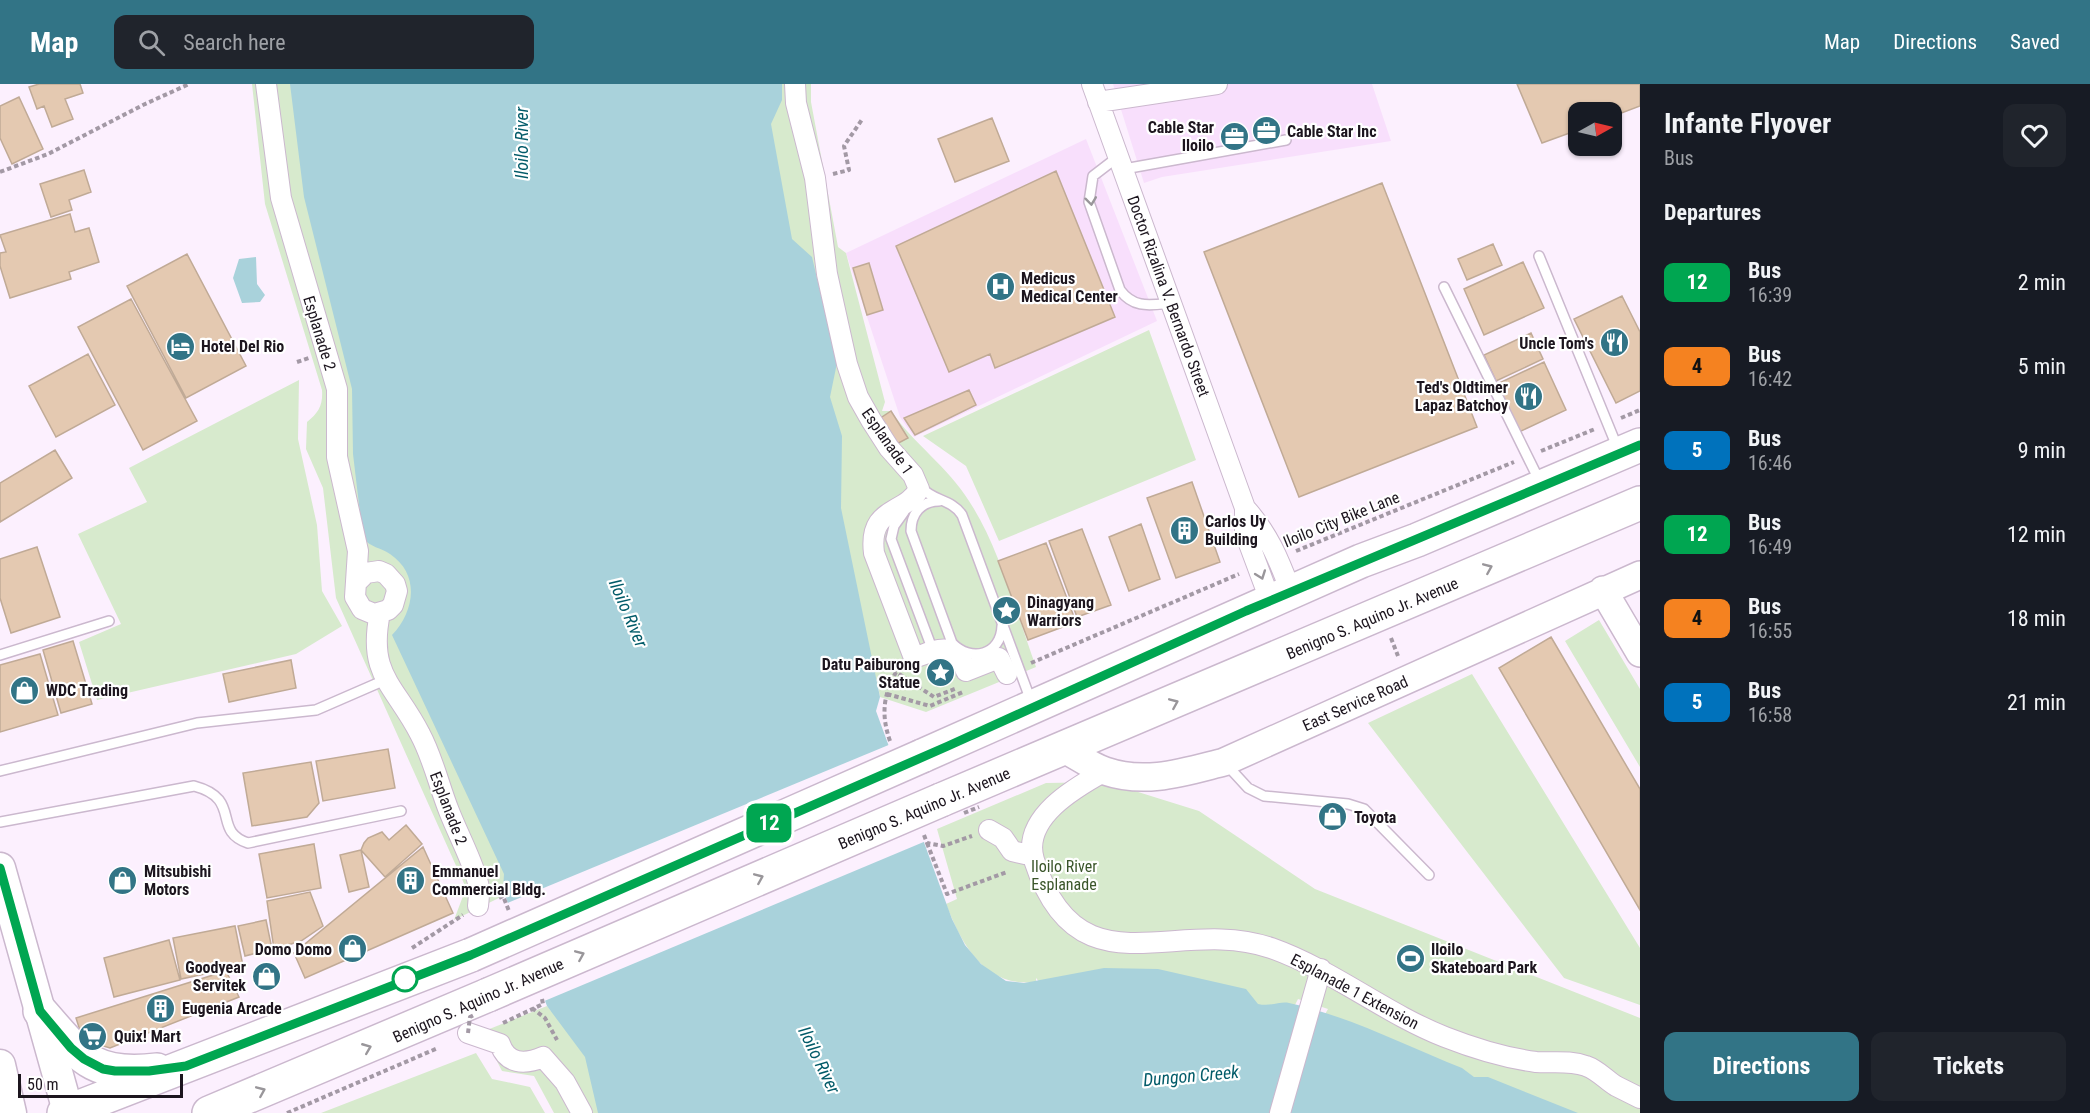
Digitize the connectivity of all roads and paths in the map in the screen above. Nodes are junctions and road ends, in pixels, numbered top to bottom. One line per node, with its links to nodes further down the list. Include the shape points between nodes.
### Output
1 (189, 84): 9 (path, via 48,154)
2 (266, 84): 27 (street, Esplanade 2, via 281,198 337,389 337,457 357,539)
3 (795, 84): 10 (street, Esplanade 1)
4 (1217, 84): 5 (street)
5 (1095, 93): 8 (street, Doctor Rizalina V. Bernardo Street)
6 (863, 118): 10 (path, via 844,146 849,170)
7 (1286, 140): 8 (lane)
8 (1121, 162): 13 (street, Doctor Rizalina V. Bernardo Street); 13 (lane, one-way to 13, via 1093,176 1089,202 1120,290 1127,299 1146,306)
9 (0, 172)
10 (815, 178): 18 (street, Esplanade 1, via 826,274 858,397 880,435)
11 (1539, 256): 15 (lane)
12 (1444, 287): 17 (lane)
13 (1172, 303): 23 (street, Doctor Rizalina V. Bernardo Street)
14 (1640, 410): 15 (path, Iloilo City Bike Lane)
15 (1608, 424): 16 (lane); 17 (path, Iloilo City Bike Lane)
16 (1630, 449): 19 (highway)
17 (1527, 457): 19 (lane); 24 (path, Iloilo City Bike Lane)
18 (917, 483): 20 (lane); 33 (street, Esplanade 1, via 916,494 880,521 873,545 914,658)
19 (1542, 486): 29 (highway)
20 (932, 498): 21 (lane); 33 (lane, via 902,513 891,539)
21 (947, 502): 31 (lane, via 962,515); 31 (lane, via 932,501 919,508 911,531 952,643 966,654 988,652 1001,637)
22 (1640, 503): 42 (highway, Benigno S. Aquino Jr. Avenue, one-way to 22)
23 (1245, 508): 24 (street, Doctor Rizalina V. Bernardo Street, via 1260,524); 25 (street, Doctor Rizalina V. Bernardo Street, via 1245,533)
24 (1278, 558): 29 (street, Doctor Rizalina V. Bernardo Street)
25 (1257, 566): 29 (street, Doctor Rizalina V. Bernardo Street, one-way to 29); 36 (path)
26 (1640, 575): 28 (main road, East Service Road)
27 (356, 583): 30 (street, Esplanade 2, via 357,604 368,613); 30 (street, Esplanade 2, via 372,571 391,578 396,598)
28 (1603, 590): 34 (main road); 43 (main road, East Service Road)
29 (1280, 596): 40 (highway)
30 (380, 614): 37 (street, Esplanade 2, via 375,645)
31 (999, 614): 36 (lane)
32 (109, 621): 35 (lane)
33 (933, 651): 36 (street, Esplanade 1, via 951,651 962,659 966,671 999,658)
34 (1640, 652)
35 (0, 655)
36 (1013, 671): 39 (path, via 930,706); 40 (lane)
37 (385, 680): 44 (lane, via 316,710 198,723); 54 (street, Esplanade 2, via 429,753 478,880)
38 (964, 685): 39 (path, via 934,698 896,672)
39 (887, 694): 41 (path)
40 (1033, 706): 56 (highway, bridge, via 471,955)
41 (883, 720)
42 (1064, 749): 45 (main road, East Service Road); 60 (highway, Benigno S. Aquino Jr. Avenue, one-way to 42, bridge, via 488,995)
43 (1224, 762): 45 (main road, East Service Road, via 1165,777); 53 (lane, via 1248,788 1264,795 1364,809)
44 (0, 771)
45 (1105, 771): 51 (street, via 1052,805 1036,834)
46 (401, 811): 47 (lane, via 248,843 236,840 221,800 210,790 194,786)
47 (0, 822)
48 (989, 830): 50 (path); 51 (street, via 1003,838 1012,851)
49 (927, 843): 51 (path, via 947,894)
50 (943, 846)
51 (1034, 857): 57 (street, Esplanade 1 Extension, via 1054,907 1083,930 1105,941 1128,944 1236,940 1273,949)
52 (0, 868): 59 (main road)
53 (1429, 875)
54 (478, 906): 56 (path, via 418,942)
55 (0, 943): 67 (main road)
56 (409, 966): 60 (highway); 64 (highway)
57 (1321, 969): 65 (street, Esplanade 1 Extension, via 1443,1036 1507,1056 1588,1066); 71 (street)
58 (543, 1004): 62 (path, via 501,1025)
59 (40, 1011): 64 (highway, via 71,1048 103,1069 149,1071); 67 (main road)
60 (439, 1032): 68 (highway, Benigno S. Aquino Jr. Avenue, one-way to 60); 69 (path, via 408,1063)
61 (463, 1035): 62 (street)
62 (500, 1044): 70 (street, via 510,1060 528,1062 543,1057 565,1082)
63 (0, 1065): 66 (main road)
64 (186, 1066): 67 (highway)
65 (1640, 1098)
66 (11, 1113)
67 (62, 1113)
68 (209, 1113)
69 (287, 1113)
70 (582, 1113)
71 (1280, 1113)

